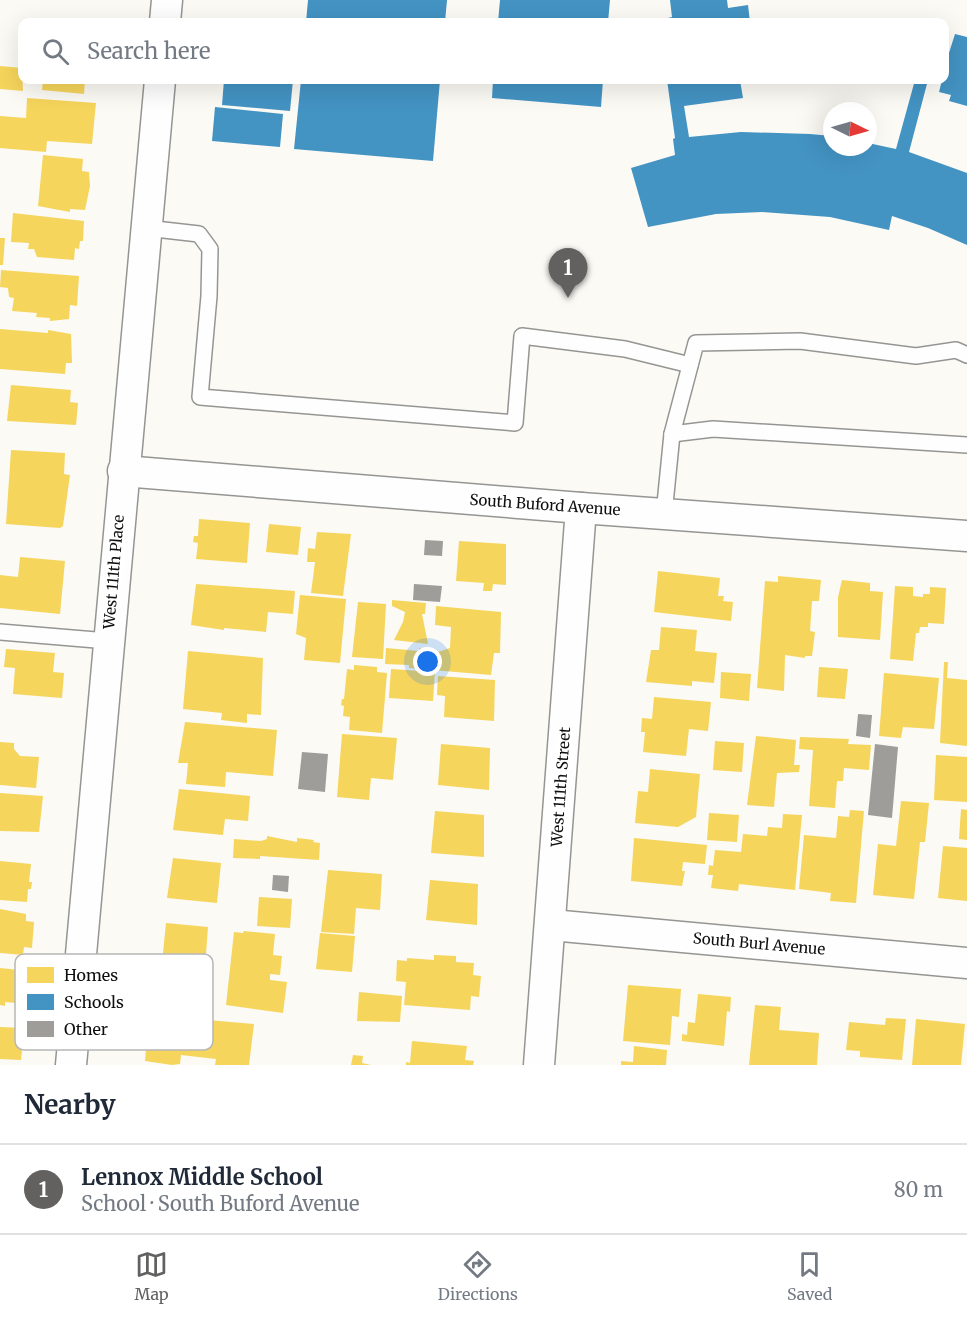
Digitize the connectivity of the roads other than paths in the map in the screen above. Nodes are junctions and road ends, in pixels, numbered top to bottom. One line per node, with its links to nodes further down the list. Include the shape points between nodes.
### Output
1 (167, 0): 2 (street)
2 (165, 18)
3 (160, 84): 4 (street, West 111th Place)
4 (146, 228): 6 (lane, via 199,234 210,249 200,397 515,423 522,336 625,349); 9 (street, West 111th Place)
5 (967, 356): 6 (lane, via 956,350 916,356 800,341 696,343)
6 (690, 365): 7 (lane)
7 (672, 434): 8 (lane, via 713,429); 11 (lane)
8 (967, 445)
9 (123, 471): 10 (street, South Buford Avenue); 14 (street, West 111th Place)
10 (581, 508): 11 (street, South Buford Avenue); 15 (street, West 111th Street)
11 (664, 514): 12 (street, South Buford Avenue)
12 (967, 536)
13 (0, 632): 14 (lane)
14 (108, 641): 16 (street, West 111th Place)
15 (551, 925): 17 (street, South Burl Avenue); 20 (street, West 111th Street)
16 (81, 954)
17 (967, 963)
18 (72, 1050): 19 (street, West 111th Place)
19 (71, 1065)
20 (539, 1065)

